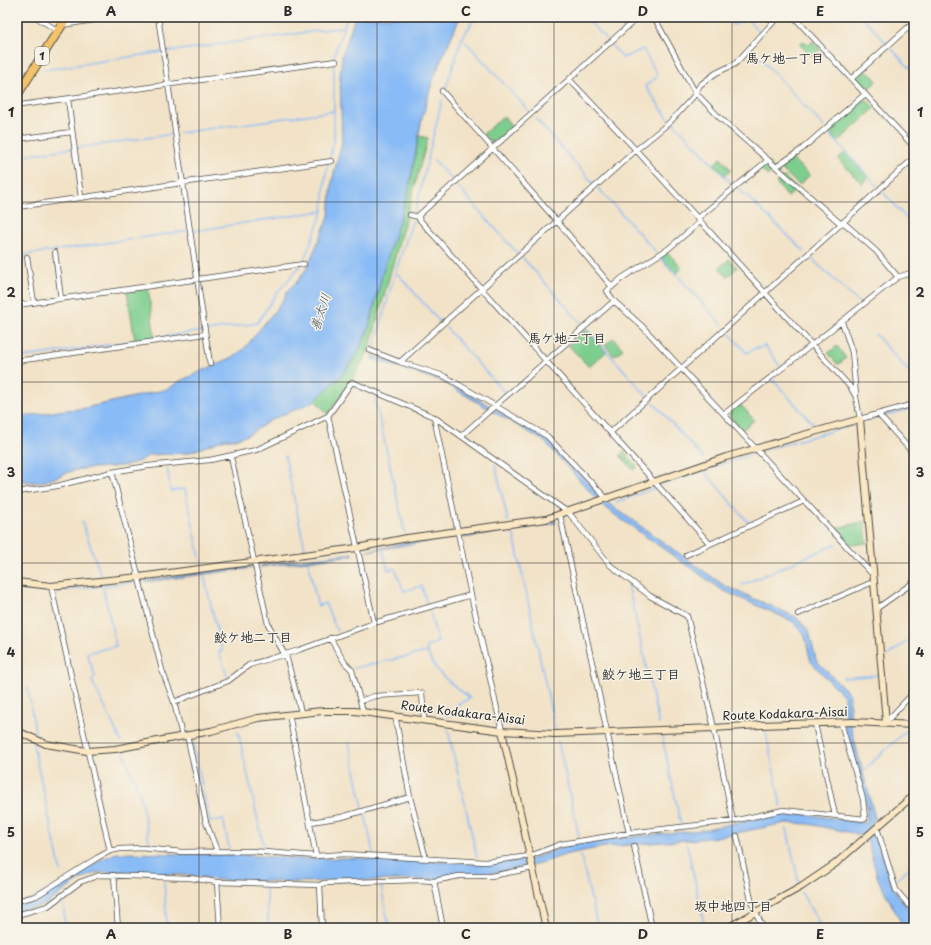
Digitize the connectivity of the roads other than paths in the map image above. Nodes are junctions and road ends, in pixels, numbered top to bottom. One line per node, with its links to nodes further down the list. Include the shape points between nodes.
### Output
1 (36, 17): 10 (street)
2 (67, 17): 10 (highway, 1)
3 (113, 17): 10 (street)
4 (158, 17): 14 (street)
5 (638, 17): 12 (street)
6 (654, 17): 16 (street)
7 (778, 17): 16 (street, via 736,64 716,73)
8 (797, 18): 13 (street)
9 (914, 22): 13 (street)
10 (60, 28): 18 (highway, 1)
11 (336, 61): 14 (street)
12 (569, 79): 24 (street); 25 (street)
13 (851, 79): 17 (street)
14 (168, 85): 19 (street); 30 (street)
15 (442, 91): 24 (street)
16 (695, 92): 25 (street, via 670,122); 27 (street)
17 (865, 94): 23 (street); 29 (street, via 802,149)
18 (17, 95)
19 (68, 99): 20 (street, via 21,105); 21 (street)
20 (17, 103)
21 (72, 132): 22 (street, via 24,138); 31 (street)
22 (17, 134)
23 (914, 147)
24 (493, 149): 34 (street); 35 (street)
25 (636, 150): 35 (street); 36 (street)
26 (914, 158): 37 (street)
27 (768, 160): 29 (street); 36 (street)
28 (332, 161): 30 (street)
29 (776, 167): 37 (street)
30 (183, 182): 31 (street); 43 (street)
31 (81, 197): 32 (street)
32 (17, 207)
33 (410, 215): 34 (street)
34 (419, 217): 45 (street)
35 (557, 221): 44 (street); 45 (street)
36 (699, 221): 44 (street, via 668,249); 46 (street)
37 (842, 223): 42 (street, via 876,251); 46 (street)
38 (54, 252): 47 (street)
39 (27, 257): 49 (street)
40 (304, 264): 43 (street)
41 (914, 274): 42 (street)
42 (898, 277): 51 (street)
43 (196, 279): 47 (street); 52 (street)
44 (612, 287): 48 (street, via 608,291)
45 (481, 290): 56 (street); 57 (street)
46 (764, 294): 53 (street); 59 (street)
47 (61, 299): 49 (street)
48 (614, 301): 56 (street); 59 (street, via 643,327)
49 (34, 303): 50 (street)
50 (17, 305)
51 (842, 322): 53 (street); 60 (street, via 852,352)
52 (205, 334): 55 (street); 58 (street)
53 (812, 346): 60 (street, via 851,388); 63 (street)
54 (369, 350): 57 (street)
55 (17, 361)
56 (546, 361): 62 (street); 68 (street)
57 (400, 362): 62 (street, via 444,376)
58 (210, 364)
59 (681, 369): 63 (street); 68 (street)
60 (856, 397): 67 (street)
61 (914, 404): 64 (street)
62 (495, 407): 69 (street); 76 (street, via 547,436)
63 (724, 414): 70 (street)
64 (878, 414): 67 (street); 71 (street)
65 (328, 416): 66 (street, via 352,382); 72 (street, via 256,450); 82 (street)
66 (434, 417): 69 (street); 80 (street)
67 (860, 419): 70 (street); 86 (street)
68 (611, 432): 74 (street)
69 (461, 436): 78 (street)
70 (755, 448): 74 (street); 77 (street)
71 (914, 454)
72 (231, 456): 73 (street); 84 (street)
73 (112, 472): 75 (street, via 57,486); 87 (street)
74 (656, 481): 76 (street); 81 (street)
75 (17, 492)
76 (607, 499): 78 (street)
77 (804, 501): 81 (street); 86 (street)
78 (569, 513): 79 (street); 110 (street, via 610,565 650,596 687,616)
79 (560, 515): 80 (street, via 514,525); 113 (street)
80 (458, 532): 82 (street, via 407,538); 92 (street)
81 (710, 544): 83 (street)
82 (357, 548): 84 (street); 95 (street)
83 (686, 555)
84 (255, 561): 87 (street); 97 (street, via 268,624)
85 (17, 571): 90 (street)
86 (873, 575): 88 (street)
87 (139, 577): 91 (street); 100 (street, via 162,670)
88 (874, 582): 93 (street); 94 (street)
89 (914, 582): 93 (street)
90 (17, 584): 91 (street)
91 (51, 586): 115 (street)
92 (471, 595): 95 (street); 112 (street)
93 (876, 609): 106 (street)
94 (798, 614)
95 (374, 623): 96 (street)
96 (330, 638): 97 (street); 99 (street, via 352,670)
97 (284, 654): 100 (street, via 249,665 225,683); 101 (street)
98 (914, 692): 106 (street)
99 (360, 701): 102 (street); 105 (street, via 375,696 422,693)
100 (174, 702): 114 (street)
101 (301, 712): 102 (street, Route Kodakara-Aisai); 103 (street, Route Kodakara-Aisai)
102 (363, 712): 104 (street, Route Kodakara-Aisai)
103 (288, 714): 114 (street, Route Kodakara-Aisai, via 258,718); 120 (street)
104 (395, 715): 105 (street, Route Kodakara-Aisai); 117 (street)
105 (424, 719): 112 (street, Route Kodakara-Aisai)
106 (886, 722): 107 (street, Route Kodakara-Aisai); 109 (street, Route Kodakara-Aisai)
107 (841, 723): 108 (street, Route Kodakara-Aisai); 118 (street, via 866,815 865,819 862,819)
108 (815, 724): 110 (street, Route Kodakara-Aisai, via 760,724); 118 (street)
109 (914, 725)
110 (714, 728): 113 (street, Route Kodakara-Aisai); 119 (street)
111 (17, 731): 115 (street, Route Kodakara-Aisai, via 46,744)
112 (502, 731): 113 (street, Route Kodakara-Aisai); 128 (street)
113 (608, 733): 122 (street)
114 (185, 736): 115 (street, Route Kodakara-Aisai, via 116,749); 126 (street, via 206,822)
115 (87, 751): 125 (street)
116 (914, 795): 121 (street)
117 (410, 797): 120 (street, via 342,817); 129 (street)
118 (835, 815): 119 (street, via 782,810)
119 (733, 821): 122 (street)
120 (311, 822): 127 (street)
121 (877, 828): 136 (street, via 896,890); 137 (street, via 820,875)
122 (629, 833): 128 (street, via 561,844)
123 (737, 836): 137 (street)
124 (634, 846): 144 (street)
125 (110, 851): 126 (street, via 142,848 182,852); 135 (street, via 36,896)
126 (217, 851): 127 (street)
127 (316, 856): 129 (street, via 344,854)
128 (531, 857): 129 (street, via 485,862); 130 (street)
129 (426, 858)
130 (533, 868): 132 (street, via 491,876 459,876); 143 (street)
131 (114, 875): 133 (street, via 190,878); 138 (street, via 92,877 48,906); 139 (street)
132 (434, 881): 134 (street); 142 (street)
133 (217, 882): 134 (street); 140 (street)
134 (320, 885): 141 (street)
135 (17, 900)
136 (914, 911)
137 (755, 913): 145 (street); 146 (street)
138 (17, 915)
139 (118, 928)
140 (220, 928)
141 (322, 928)
142 (443, 928)
143 (546, 928)
144 (652, 928)
145 (727, 928)
146 (763, 928)

